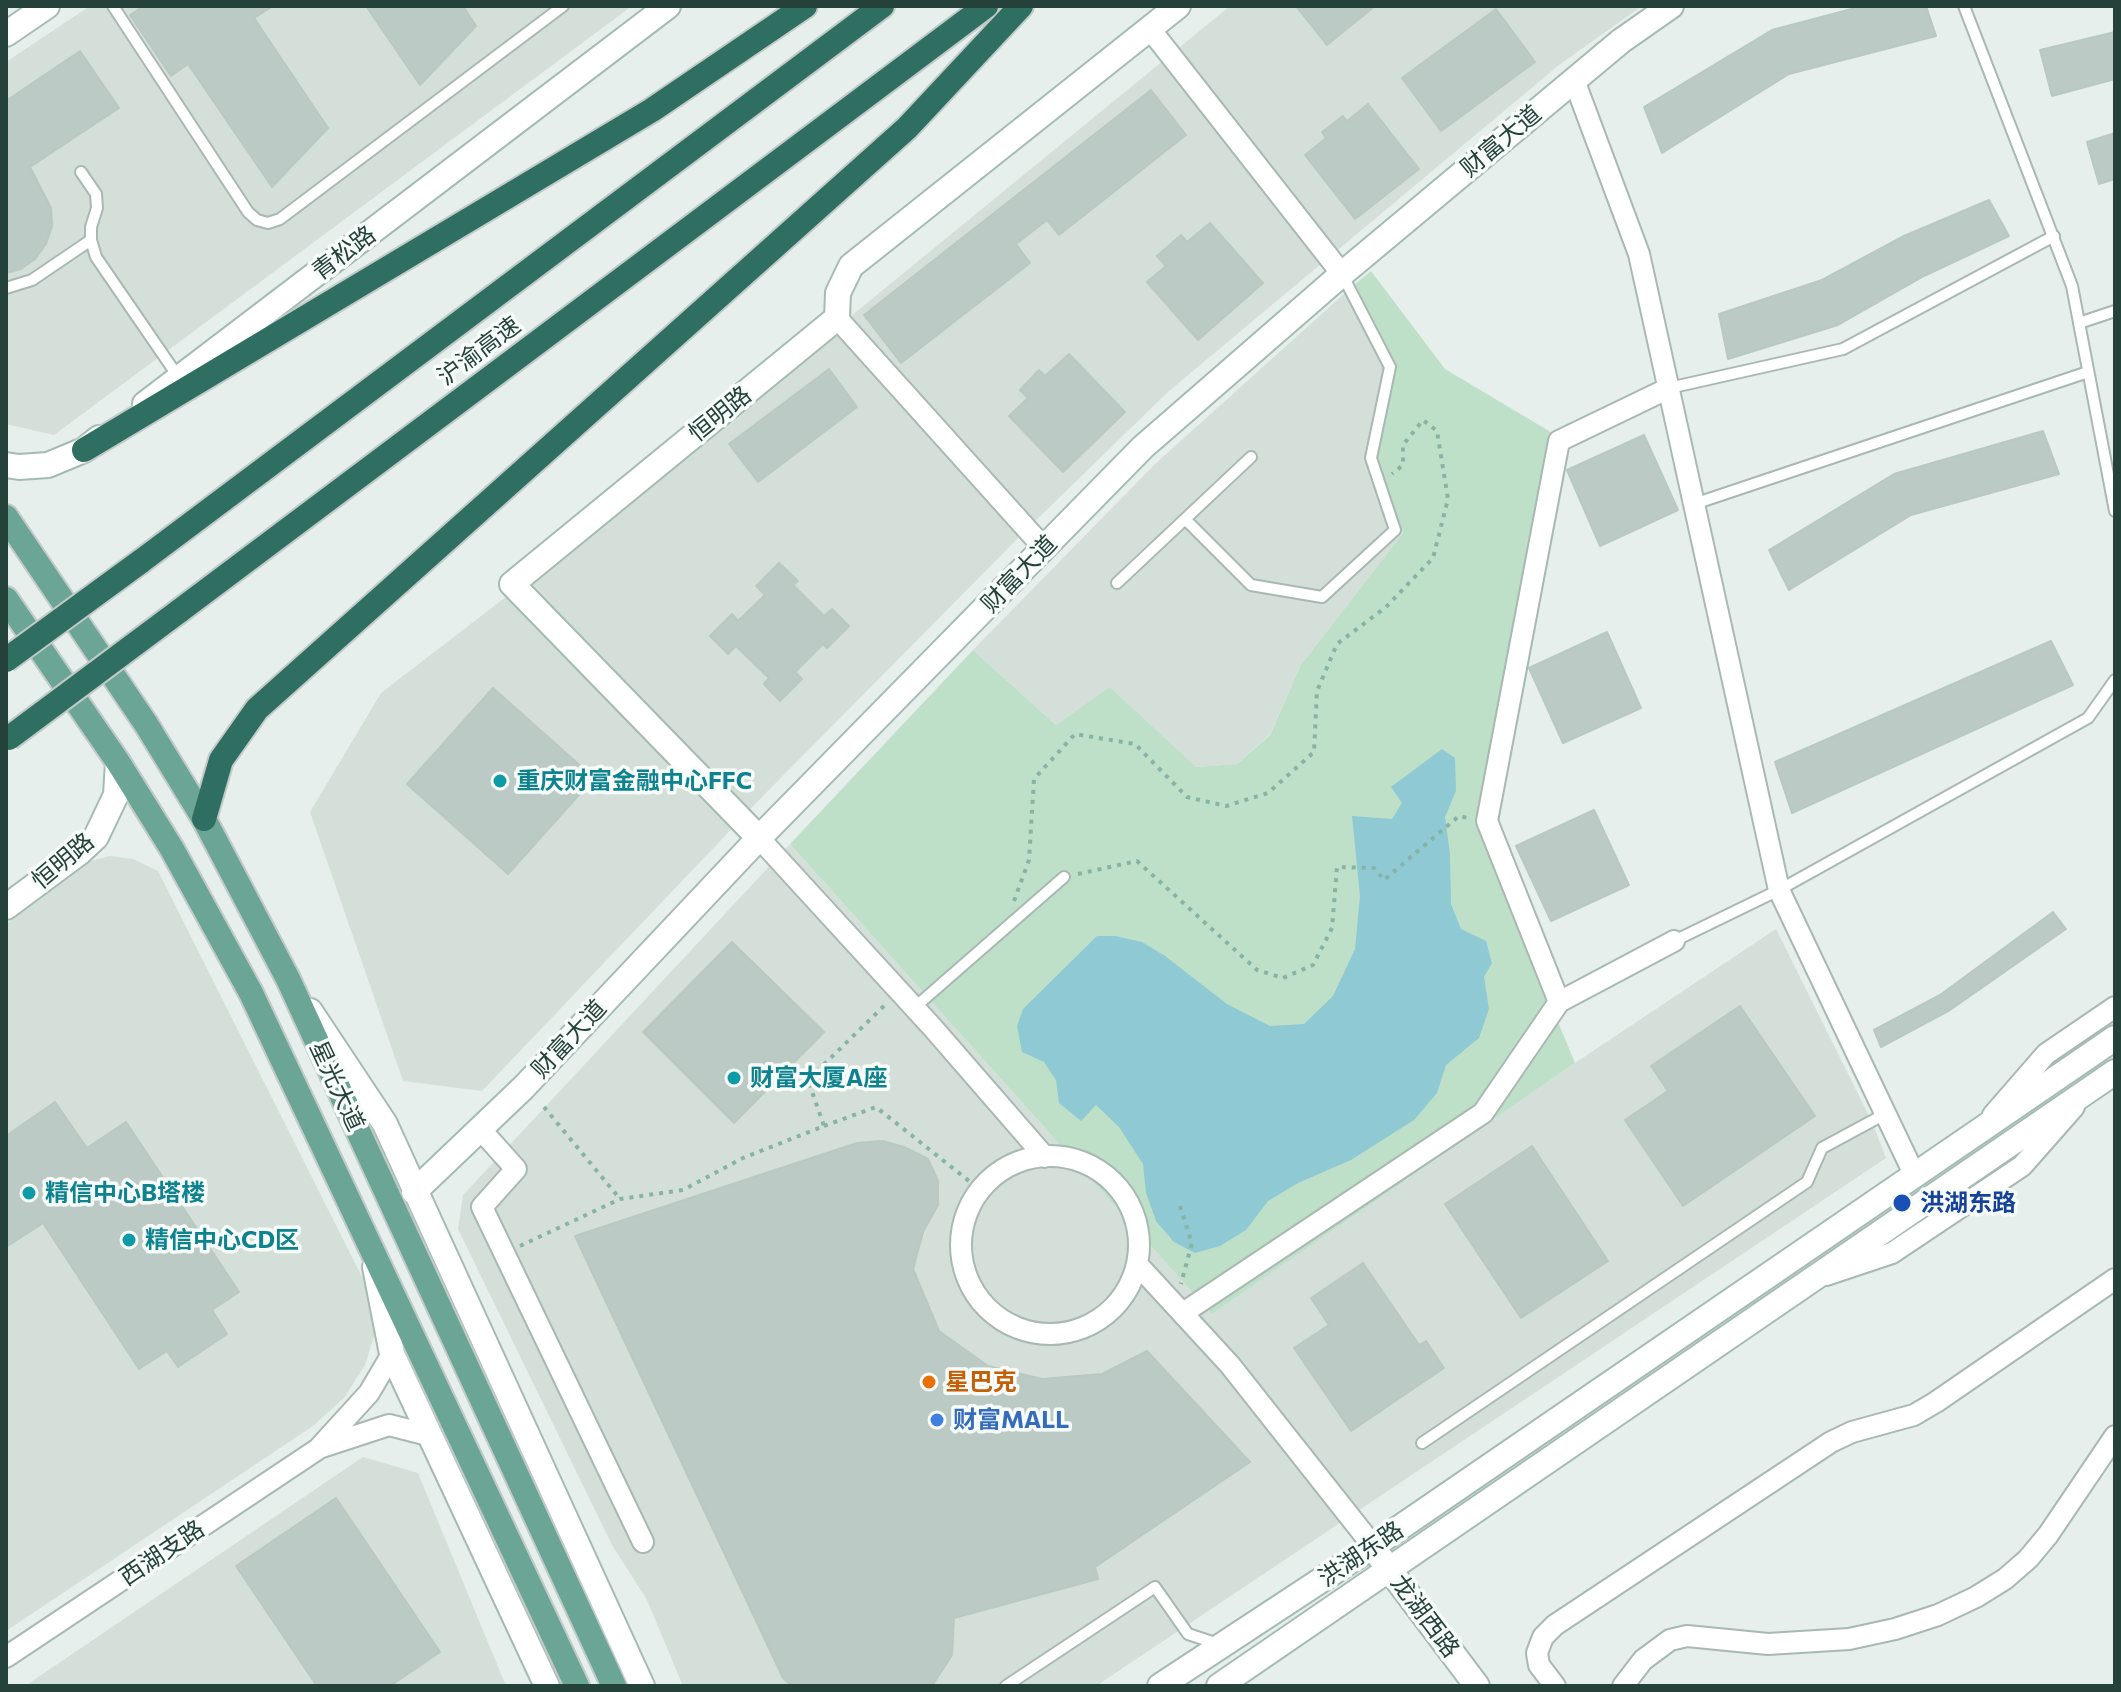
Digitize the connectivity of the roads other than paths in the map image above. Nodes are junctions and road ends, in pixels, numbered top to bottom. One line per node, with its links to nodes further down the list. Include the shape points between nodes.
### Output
1 (47, 6): 13 (street)
2 (113, 6): 3 (lane, via 248,212 268,223)
3 (563, 6)
4 (668, 6): 24 (street, 青松路)
5 (805, 6): 26 (highway, via 652,110)
6 (882, 6): 36 (highway, 沪渝高速, bridge)
7 (986, 6): 38 (highway, 沪渝高速, bridge)
8 (1021, 6): 40 (highway, via 907,128 257,709 221,760)
9 (1178, 6): 12 (street)
10 (1671, 6): 14 (street, 财富大道)
11 (1964, 6): 16 (lane)
12 (1150, 29): 18 (street); 21 (street, via 851,266 838,293)
13 (6, 34)
14 (1574, 80): 18 (street, 财富大道); 25 (street, via 1639,254)
15 (81, 172): 17 (lane, via 96,194)
16 (2054, 236): 22 (lane); 25 (lane, via 1843,349)
17 (91, 240): 19 (lane, via 32,280); 24 (lane, via 96,257)
18 (1342, 274): 32 (lane, via 1390,367 1371,458 1395,530 1322,597 1251,585); 33 (street, 财富大道, via 1143,447)
19 (6, 288)
20 (2115, 311): 22 (lane)
21 (837, 318): 33 (street); 41 (street, 恒明路, via 512,584)
22 (2079, 323): 23 (lane)
23 (2088, 372): 29 (lane); 30 (lane)
24 (179, 378): 26 (street, 青松路)
25 (1669, 388): 29 (street); 47 (street, via 1559,441 1487,821)
26 (84, 450): 28 (street, 青松路, via 48,465)
27 (1251, 457): 32 (lane)
28 (6, 465)
29 (1694, 504): 43 (street)
30 (2115, 511)
31 (6, 517): 40 (main road, 星光大道)
32 (1185, 519): 34 (lane)
33 (1044, 548): 41 (street, 财富大道)
34 (1117, 583)
35 (6, 599): 39 (main road, 星光大道)
36 (6, 660)
37 (2115, 680): 43 (lane, via 2088,718)
38 (7, 739)
39 (118, 762): 44 (street, 恒明路, via 116,795 96,837); 58 (main road, 星光大道, via 251,993)
40 (204, 819): 46 (main road, 星光大道)
41 (759, 838): 49 (street); 53 (street, 财富大道)
42 (1064, 877): 49 (lane)
43 (1779, 890): 45 (lane); 52 (street)
44 (6, 907)
45 (1674, 941): 47 (street)
46 (288, 979): 57 (street, via 385,1124); 74 (main road, 星光大道)
47 (1559, 1002): 61 (street, via 1483,1113)
48 (2115, 1007): 54 (street, via 2046,1054)
49 (914, 1008): 55 (street)
50 (2115, 1038): 54 (street, 洪湖东路)
51 (2115, 1072): 69 (street, 洪湖东路)
52 (1885, 1114): 56 (street); 65 (lane, via 1822,1148 1807,1182)
53 (481, 1130): 57 (street, 财富大道); 67 (street, via 516,1169 482,1207)
54 (1978, 1132): 56 (street, 洪湖东路)
55 (1045, 1157): 59 (street, via 1088,1164 1113,1181 1130,1205 1139,1234); 59 (street, via 1001,1170 979,1189 965,1215 960,1243 964,1272 976,1298 997,1318 1023,1331 1052,1335 1081,1329 1106,1314 1126,1292)
56 (1915, 1176): 68 (street, 洪湖东路)
57 (414, 1192): 75 (street)
58 (370, 1245): 62 (street); 73 (main road, 星光大道)
59 (1137, 1264): 61 (street)
60 (2115, 1279): 80 (street, via 1914,1415 1831,1442 1555,1625 1537,1653)
61 (1183, 1313): 68 (street)
62 (392, 1354): 63 (street); 66 (street, via 369,1393)
63 (432, 1436): 66 (street, via 389,1425); 72 (street)
64 (2115, 1436): 81 (street, via 2028,1559 1976,1597 1910,1625 1849,1639 1768,1644 1687,1636 1670,1640 1643,1660)
65 (1422, 1443)
66 (318, 1449): 71 (street, 西湖支路)
67 (643, 1542)
68 (1373, 1546): 69 (street, 龙湖西路); 70 (street, 洪湖东路)
69 (1390, 1569): 78 (street, 洪湖东路); 79 (street, 龙湖西路)
70 (1223, 1645): 76 (lane, via 1188,1634 1155,1587); 77 (street, 洪湖东路)
71 (6, 1657)
72 (547, 1686)
73 (577, 1686)
74 (614, 1686)
75 (642, 1686)
76 (1006, 1686)
77 (1160, 1686)
78 (1219, 1686)
79 (1477, 1686)
80 (1555, 1686)
81 (1623, 1686)

